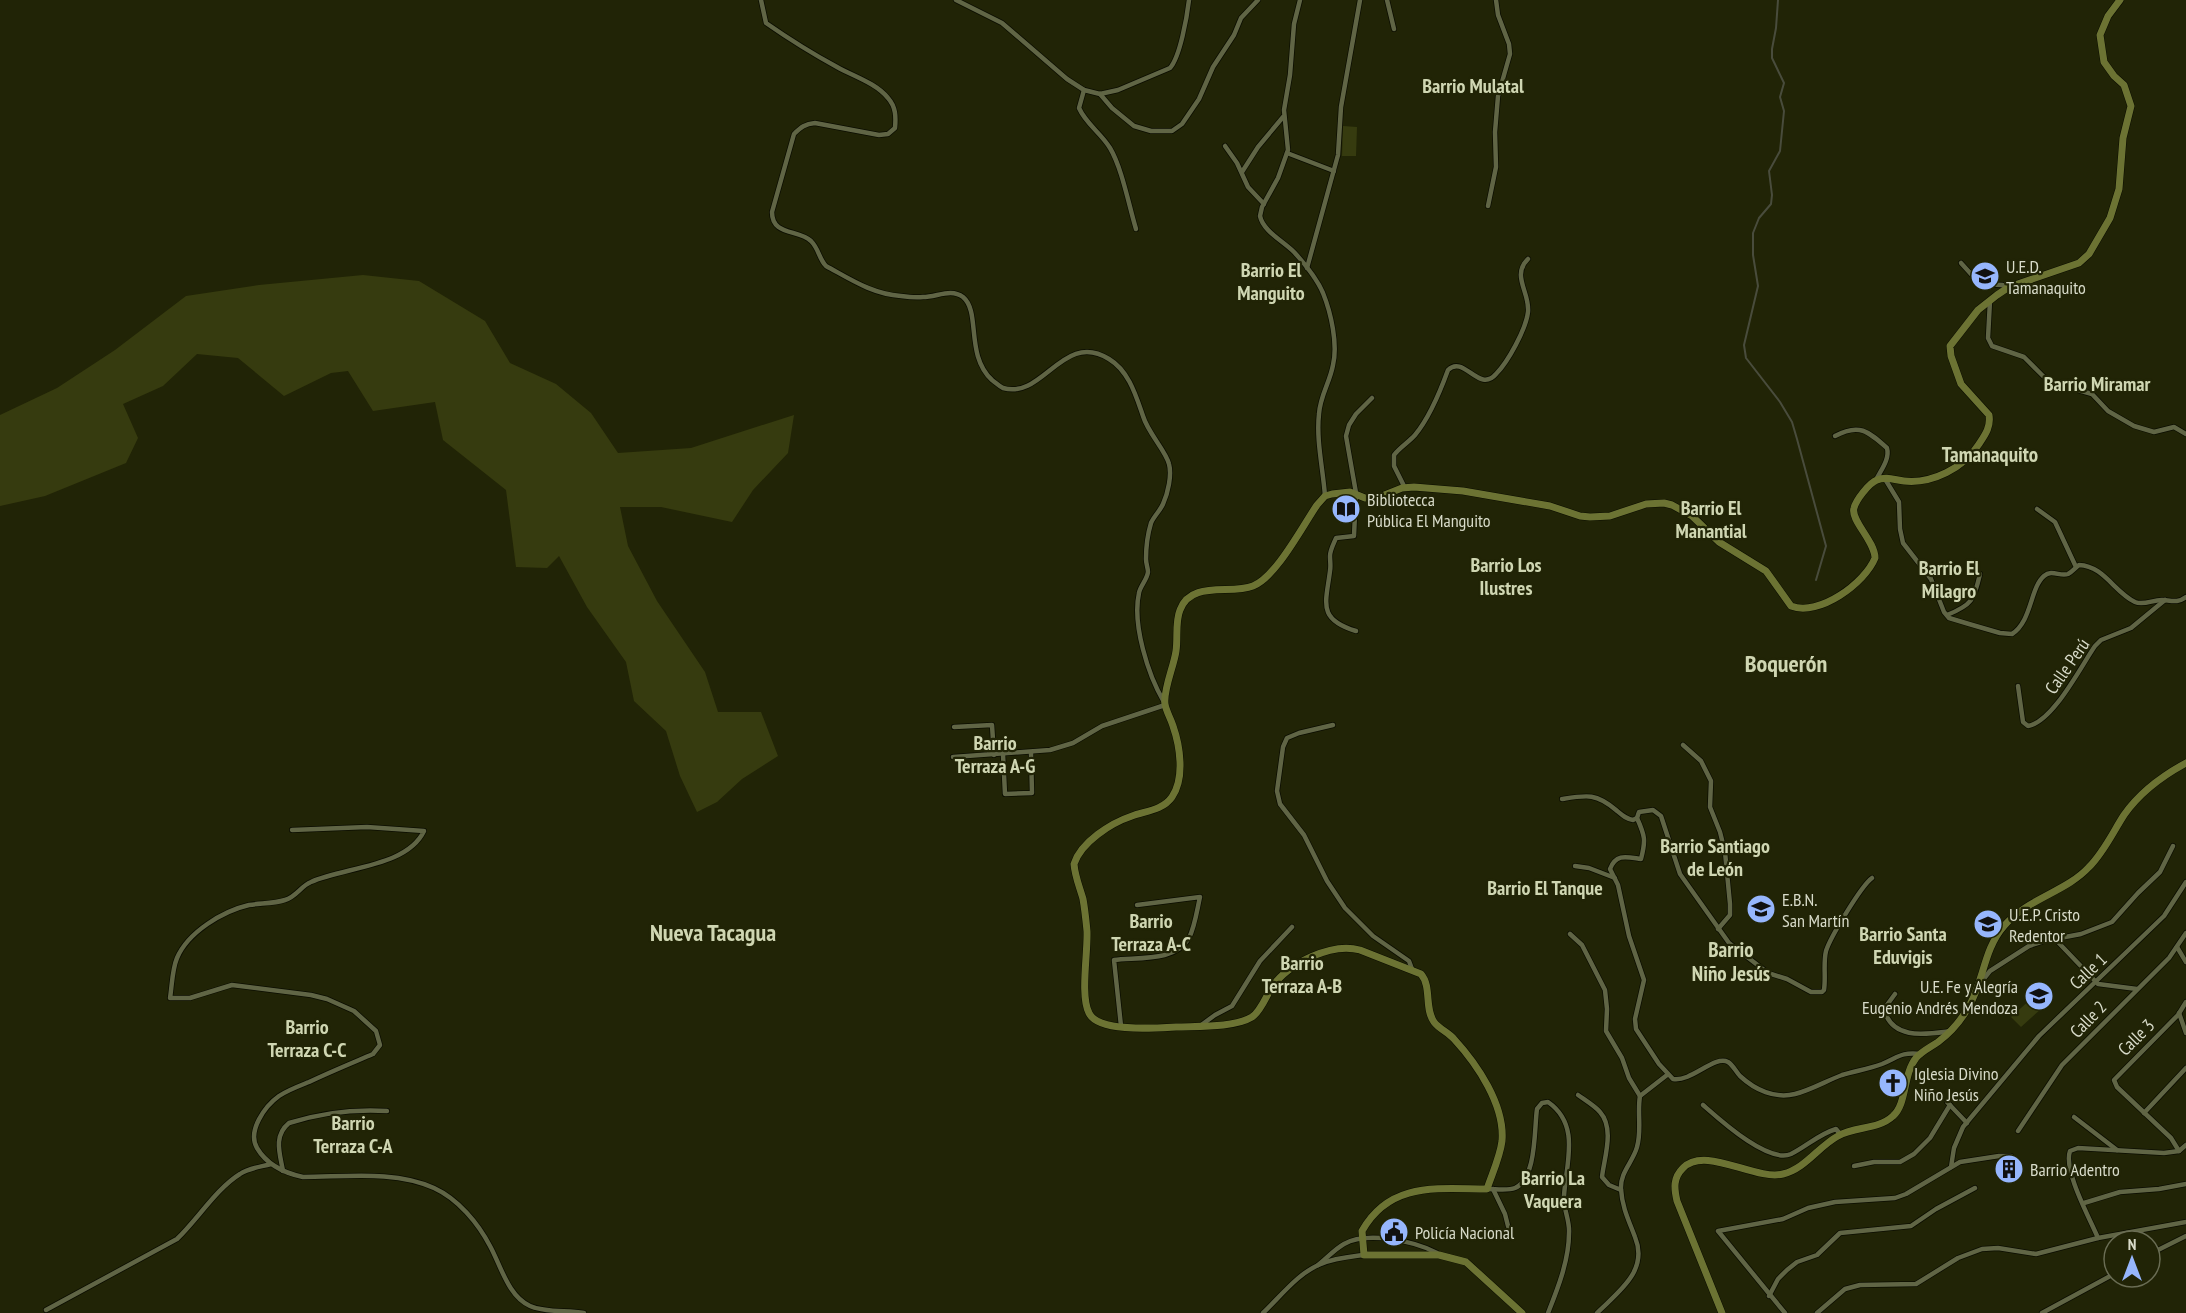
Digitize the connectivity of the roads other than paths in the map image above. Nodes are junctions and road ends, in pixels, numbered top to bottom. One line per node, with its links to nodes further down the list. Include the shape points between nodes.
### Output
1 (760, 0): 42 (street, via 766,23 888,96 896,116 895,128 888,134 815,123 799,128 772,212 774,224 809,239 826,266 875,292 925,298 944,293 961,295 970,310 980,364 999,386 1014,389 1027,385 1067,357 1081,353 1107,357 1124,373 1148,430 1169,463 1164,503 1151,525 1145,561 1148,574 1139,591 1137,607 1146,665)
2 (956, 0): 11 (street, via 1002,23)
3 (1189, 0): 12 (street, via 1180,50 1170,68)
4 (1258, 0): 12 (street, via 1241,18 1200,99 1172,131 1134,126)
5 (1300, 0): 13 (street, via 1292,33)
6 (1360, 0): 16 (street)
7 (1387, 0): 10 (street)
8 (1496, 0): 19 (street, via 1510,54 1498,96 1496,168)
9 (2120, 0): 24 (street, via 2102,26 2100,42 2104,62 2124,85 2131,106 2113,210 2089,254 2079,263)
10 (1394, 29)
11 (1084, 90): 12 (street); 20 (street, via 1079,108 1113,154)
12 (1100, 94)
13 (1283, 117): 15 (street); 17 (street)
14 (1225, 146): 17 (street)
15 (1287, 153): 16 (street); 18 (street)
16 (1334, 171): 23 (street)
17 (1242, 172): 18 (street, via 1248,187)
18 (1264, 204): 23 (street, via 1262,223)
19 (1488, 206)
20 (1136, 229)
21 (1528, 259): 31 (street, via 1520,276 1528,302 1527,314 1512,351 1490,380 1451,366 1422,424 1394,455 1394,466)
22 (1961, 263): 24 (street, via 1980,284)
23 (1307, 268): 33 (street, via 1322,292 1334,343 1334,365 1319,415)
24 (2009, 287): 25 (street)
25 (1990, 300): 27 (street, via 1988,338 1992,346 2024,357 2053,383 2092,394 2108,411 2134,426 2154,432 2174,427); 29 (street, via 1956,338 1950,351 1961,384 1989,415 1988,430 1966,462 1948,472 1915,481)
26 (1372, 399): 32 (street, via 1356,414 1347,430)
27 (2186, 434)
28 (1835, 436): 30 (street, via 1852,428 1861,429 1887,448)
29 (1885, 478): 30 (street); 39 (street, via 1899,502 1904,543 1931,579)
30 (1876, 480): 31 (street, via 1853,510 1874,549 1873,562 1859,580 1833,600 1802,608 1791,606 1766,571 1719,542 1692,516 1672,505 1657,502 1610,516 1590,517 1463,490)
31 (1405, 488): 32 (street, via 1377,498)
32 (1356, 493): 33 (street); 40 (street, via 1354,536 1335,538 1325,598 1335,622)
33 (1325, 496): 42 (street, via 1263,581 1243,589 1206,590 1184,602)
34 (2037, 509): 35 (street, via 2055,522)
35 (2076, 567): 38 (street, via 2094,569 2136,602); 39 (street, via 2066,574 2044,576 2023,622 2012,634)
36 (1980, 574): 39 (street, via 1972,601)
37 (2186, 597): 38 (street, via 2178,602)
38 (2165, 600): 41 (street, Calle Perú, via 2131,628 2102,640 2060,700 2032,726 2023,722)
39 (1947, 615)
40 (1356, 631)
41 (2018, 686)
42 (1165, 705): 46 (street, via 1102,726 1073,743); 74 (street, via 1179,750 1178,783 1173,796 1161,806 1114,825 1089,842 1074,864 1087,929 1087,1008 1092,1019)
43 (1334, 725): 67 (street, via 1287,738 1278,798 1304,835 1344,908 1372,936 1410,961)
44 (954, 727): 48 (street, via 992,725)
45 (1683, 745): 61 (street, via 1701,761 1711,781 1710,807 1725,852 1730,915)
46 (1031, 753): 47 (street); 47 (street, via 1032,793 1005,794)
47 (1003, 754): 48 (street)
48 (994, 755): 49 (street)
49 (953, 757)
50 (2186, 763): 69 (street, via 2140,796 2082,874 2026,906 2004,926 1985,958)
51 (1562, 799): 52 (street, via 1595,796 1627,819)
52 (1637, 818): 56 (street, via 1645,833 1641,860 1623,856 1615,860 1610,869); 61 (street, via 1639,812 1648,809 1661,816 1680,874)
53 (292, 830): 94 (street, via 367,827 424,831 417,843 403,853 309,882 286,900 249,905 220,917 189,940 176,961 170,998 190,998 232,985 311,995 354,1011 379,1036 380,1045 373,1054 273,1101 257,1125 254,1139 259,1152)
54 (2173, 846): 64 (street, via 2160,872 2112,922 2090,932)
55 (1575, 866): 56 (street)
56 (1615, 878): 80 (street, via 1644,980 1636,1029)
57 (1872, 878): 61 (street, via 1857,894 1829,944 1822,992 1806,990 1762,970)
58 (2186, 882): 68 (street, Calle 1, via 2164,916)
59 (1137, 905): 74 (street, via 1200,897 1189,937 1179,950 1114,960)
60 (1292, 927): 75 (street, via 1260,961 1232,1006)
61 (1718, 929)
62 (2186, 933): 65 (street, Calle 2)
63 (1570, 934): 82 (street, via 1582,945 1605,990 1606,1031)
64 (2055, 939): 68 (street); 69 (street, via 2016,954 1990,971)
65 (2177, 947): 66 (street); 70 (street, Calle 2)
66 (2186, 962)
67 (1412, 969): 75 (street, via 1351,948 1327,950 1281,977 1254,1016); 100 (street, via 1426,982 1435,1024 1461,1047 1497,1106 1502,1139)
68 (2096, 983): 70 (street); 87 (street, Calle 1, via 2039,1036)
69 (1978, 985): 76 (street, via 1969,1007)
70 (2137, 989): 88 (street, Calle 2, via 2055,1074)
71 (1895, 994): 76 (street, via 1884,1009 1898,1030 1916,1034)
72 (2186, 1002): 73 (street, Calle 3)
73 (2180, 1013): 77 (street); 85 (street, Calle 3, via 2116,1077 2117,1087)
74 (1121, 1026): 75 (street)
75 (1200, 1026)
76 (1951, 1031): 78 (street)
77 (2186, 1033)
78 (1921, 1054): 80 (street, via 1901,1053 1883,1064 1785,1095 1756,1088 1724,1061 1686,1079); 89 (street, via 1907,1075 1899,1108 1892,1117)
79 (2186, 1068): 85 (street)
80 (1667, 1076): 82 (street)
81 (1578, 1095): 101 (street, via 1602,1116 1607,1144 1602,1177)
82 (1640, 1096): 101 (street, via 1637,1147 1623,1172)
83 (1703, 1105): 89 (street, via 1730,1130 1779,1155 1790,1155 1836,1129)
84 (387, 1111): 97 (street, via 339,1112 289,1123 279,1136)
85 (2144, 1113): 92 (street)
86 (2074, 1117): 91 (street)
87 (1967, 1123): 95 (street, via 1948,1103 1930,1138 1914,1154 1900,1162); 96 (street, Calle 1, via 1958,1137)
88 (2018, 1131)
89 (1840, 1134): 120 (street, via 1795,1170 1780,1175 1707,1160 1692,1161 1680,1170 1674,1184 1677,1201)
90 (2186, 1145): 92 (street)
91 (2117, 1150): 92 (street); 102 (street, via 2070,1151 2068,1163)
92 (2179, 1151)
93 (2011, 1156): 96 (street, via 1970,1159)
94 (271, 1164): 97 (street); 114 (street, via 238,1175 177,1239)
95 (1854, 1166)
96 (1951, 1167): 113 (street, via 1895,1198 1836,1202 1783,1219 1718,1232)
97 (283, 1171): 115 (street, via 303,1177 393,1178 436,1189 476,1223 520,1300 538,1309)
98 (2186, 1184): 102 (street, via 2120,1192)
99 (1975, 1188): 113 (street, via 1911,1226 1840,1233 1817,1255 1787,1270)
100 (1490, 1189): 105 (street, via 1505,1214); 107 (street, via 1424,1189 1399,1196 1383,1206 1366,1225); 118 (street, via 1519,1186 1533,1159 1537,1109 1548,1102 1566,1123 1570,1139 1564,1196 1568,1243)
101 (1621, 1190): 119 (street, via 1638,1246 1639,1263)
102 (2084, 1203): 106 (street)
103 (2186, 1222): 106 (street)
104 (2186, 1236): 108 (street)
105 (1511, 1238)
106 (2098, 1238): 122 (street, via 2036,1254 1998,1248 1974,1251 1916,1284 1845,1289)
107 (1362, 1239): 109 (street); 110 (street, via 1416,1244); 111 (street, via 1346,1243)
108 (2162, 1248)
109 (1364, 1255): 110 (street); 111 (street)
110 (1439, 1255): 117 (street, via 1466,1262)
111 (1318, 1265): 116 (street)
112 (2102, 1281): 123 (street)
113 (1770, 1296): 121 (street)
114 (46, 1310)
115 (584, 1313)
116 (1263, 1313)
117 (1522, 1313)
118 (1548, 1313)
119 (1597, 1313)
120 (1722, 1313)
121 (1785, 1313)
122 (1817, 1313)
123 (2043, 1313)

